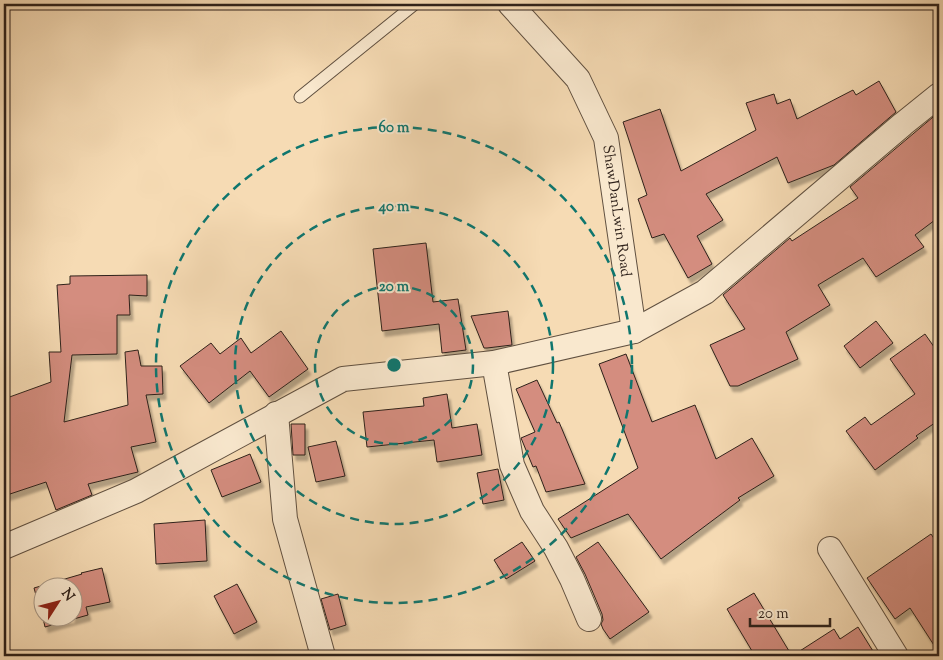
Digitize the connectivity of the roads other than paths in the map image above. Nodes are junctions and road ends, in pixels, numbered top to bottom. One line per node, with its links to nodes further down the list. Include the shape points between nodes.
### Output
1 (414, 4): 4 (lane)
2 (510, 4): 5 (street, ShawDanLwin Road, via 578,79 606,138)
3 (939, 95): 5 (street, via 705,292)
4 (300, 97)
5 (634, 331): 6 (street)
6 (494, 363): 7 (street, via 342,379); 10 (street, via 512,465 532,510 564,563)
7 (276, 414): 8 (street, via 136,491); 11 (street, via 285,519)
8 (4, 547)
9 (830, 549): 12 (street)
10 (589, 619)
11 (323, 656)
12 (896, 656)

